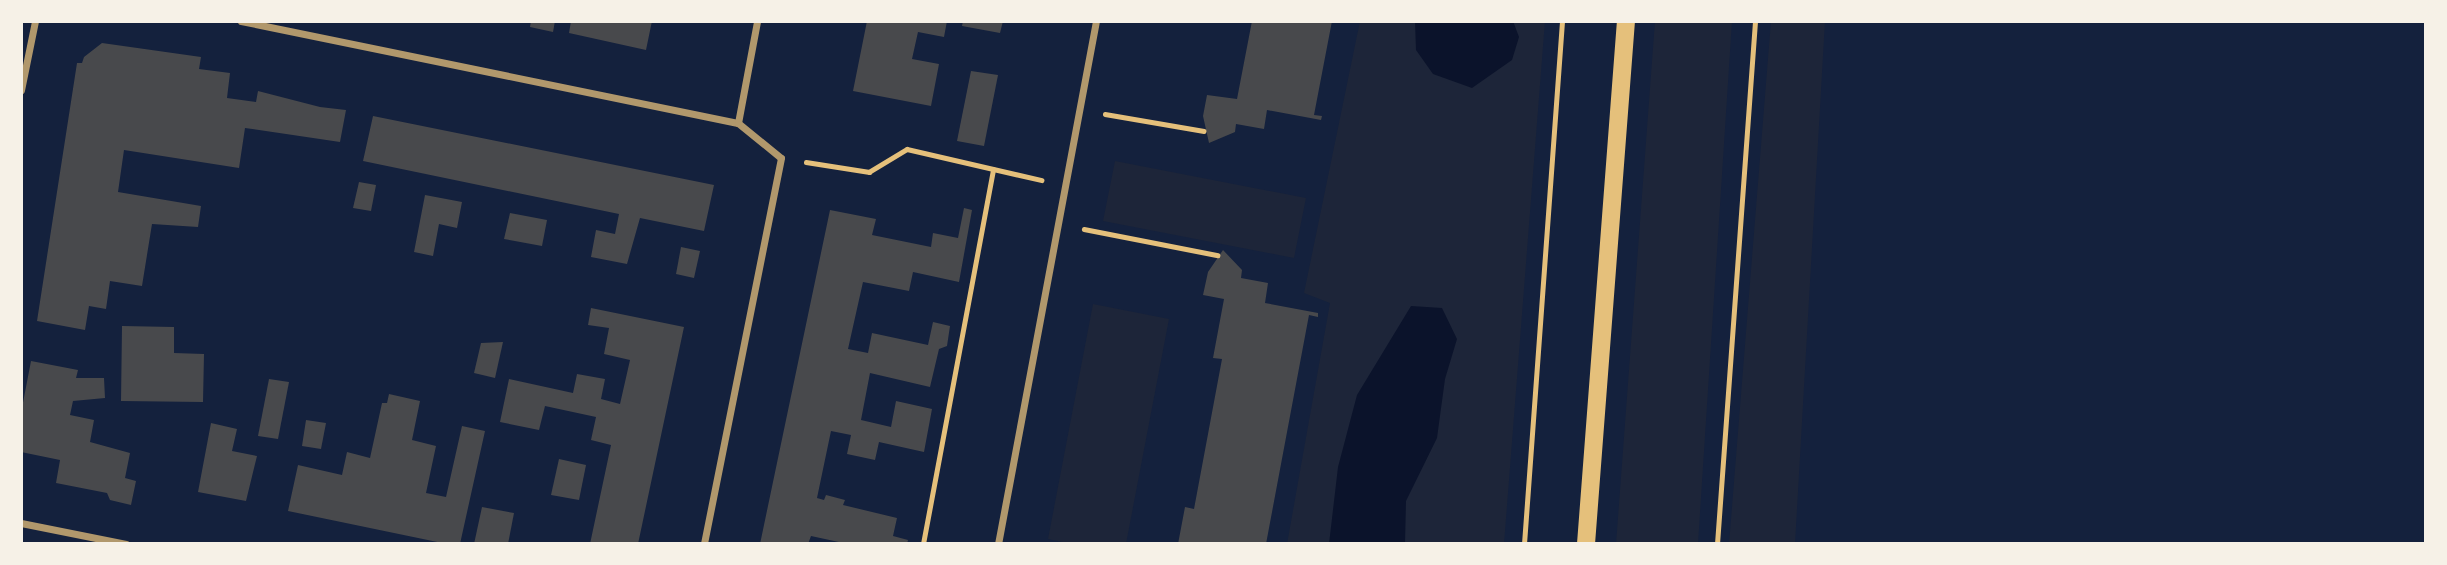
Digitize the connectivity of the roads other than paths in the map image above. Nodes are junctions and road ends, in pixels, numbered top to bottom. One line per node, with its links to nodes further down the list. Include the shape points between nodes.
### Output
1 (35, 21): 6 (street)
2 (240, 21): 7 (street)
3 (757, 21): 7 (street)
4 (1096, 21): 11 (street)
5 (1626, 21): 12 (main road)
6 (21, 90)
7 (738, 122): 10 (street, via 781,158)
8 (21, 523): 9 (street)
9 (126, 544)
10 (704, 544)
11 (998, 544)
12 (1586, 544)

